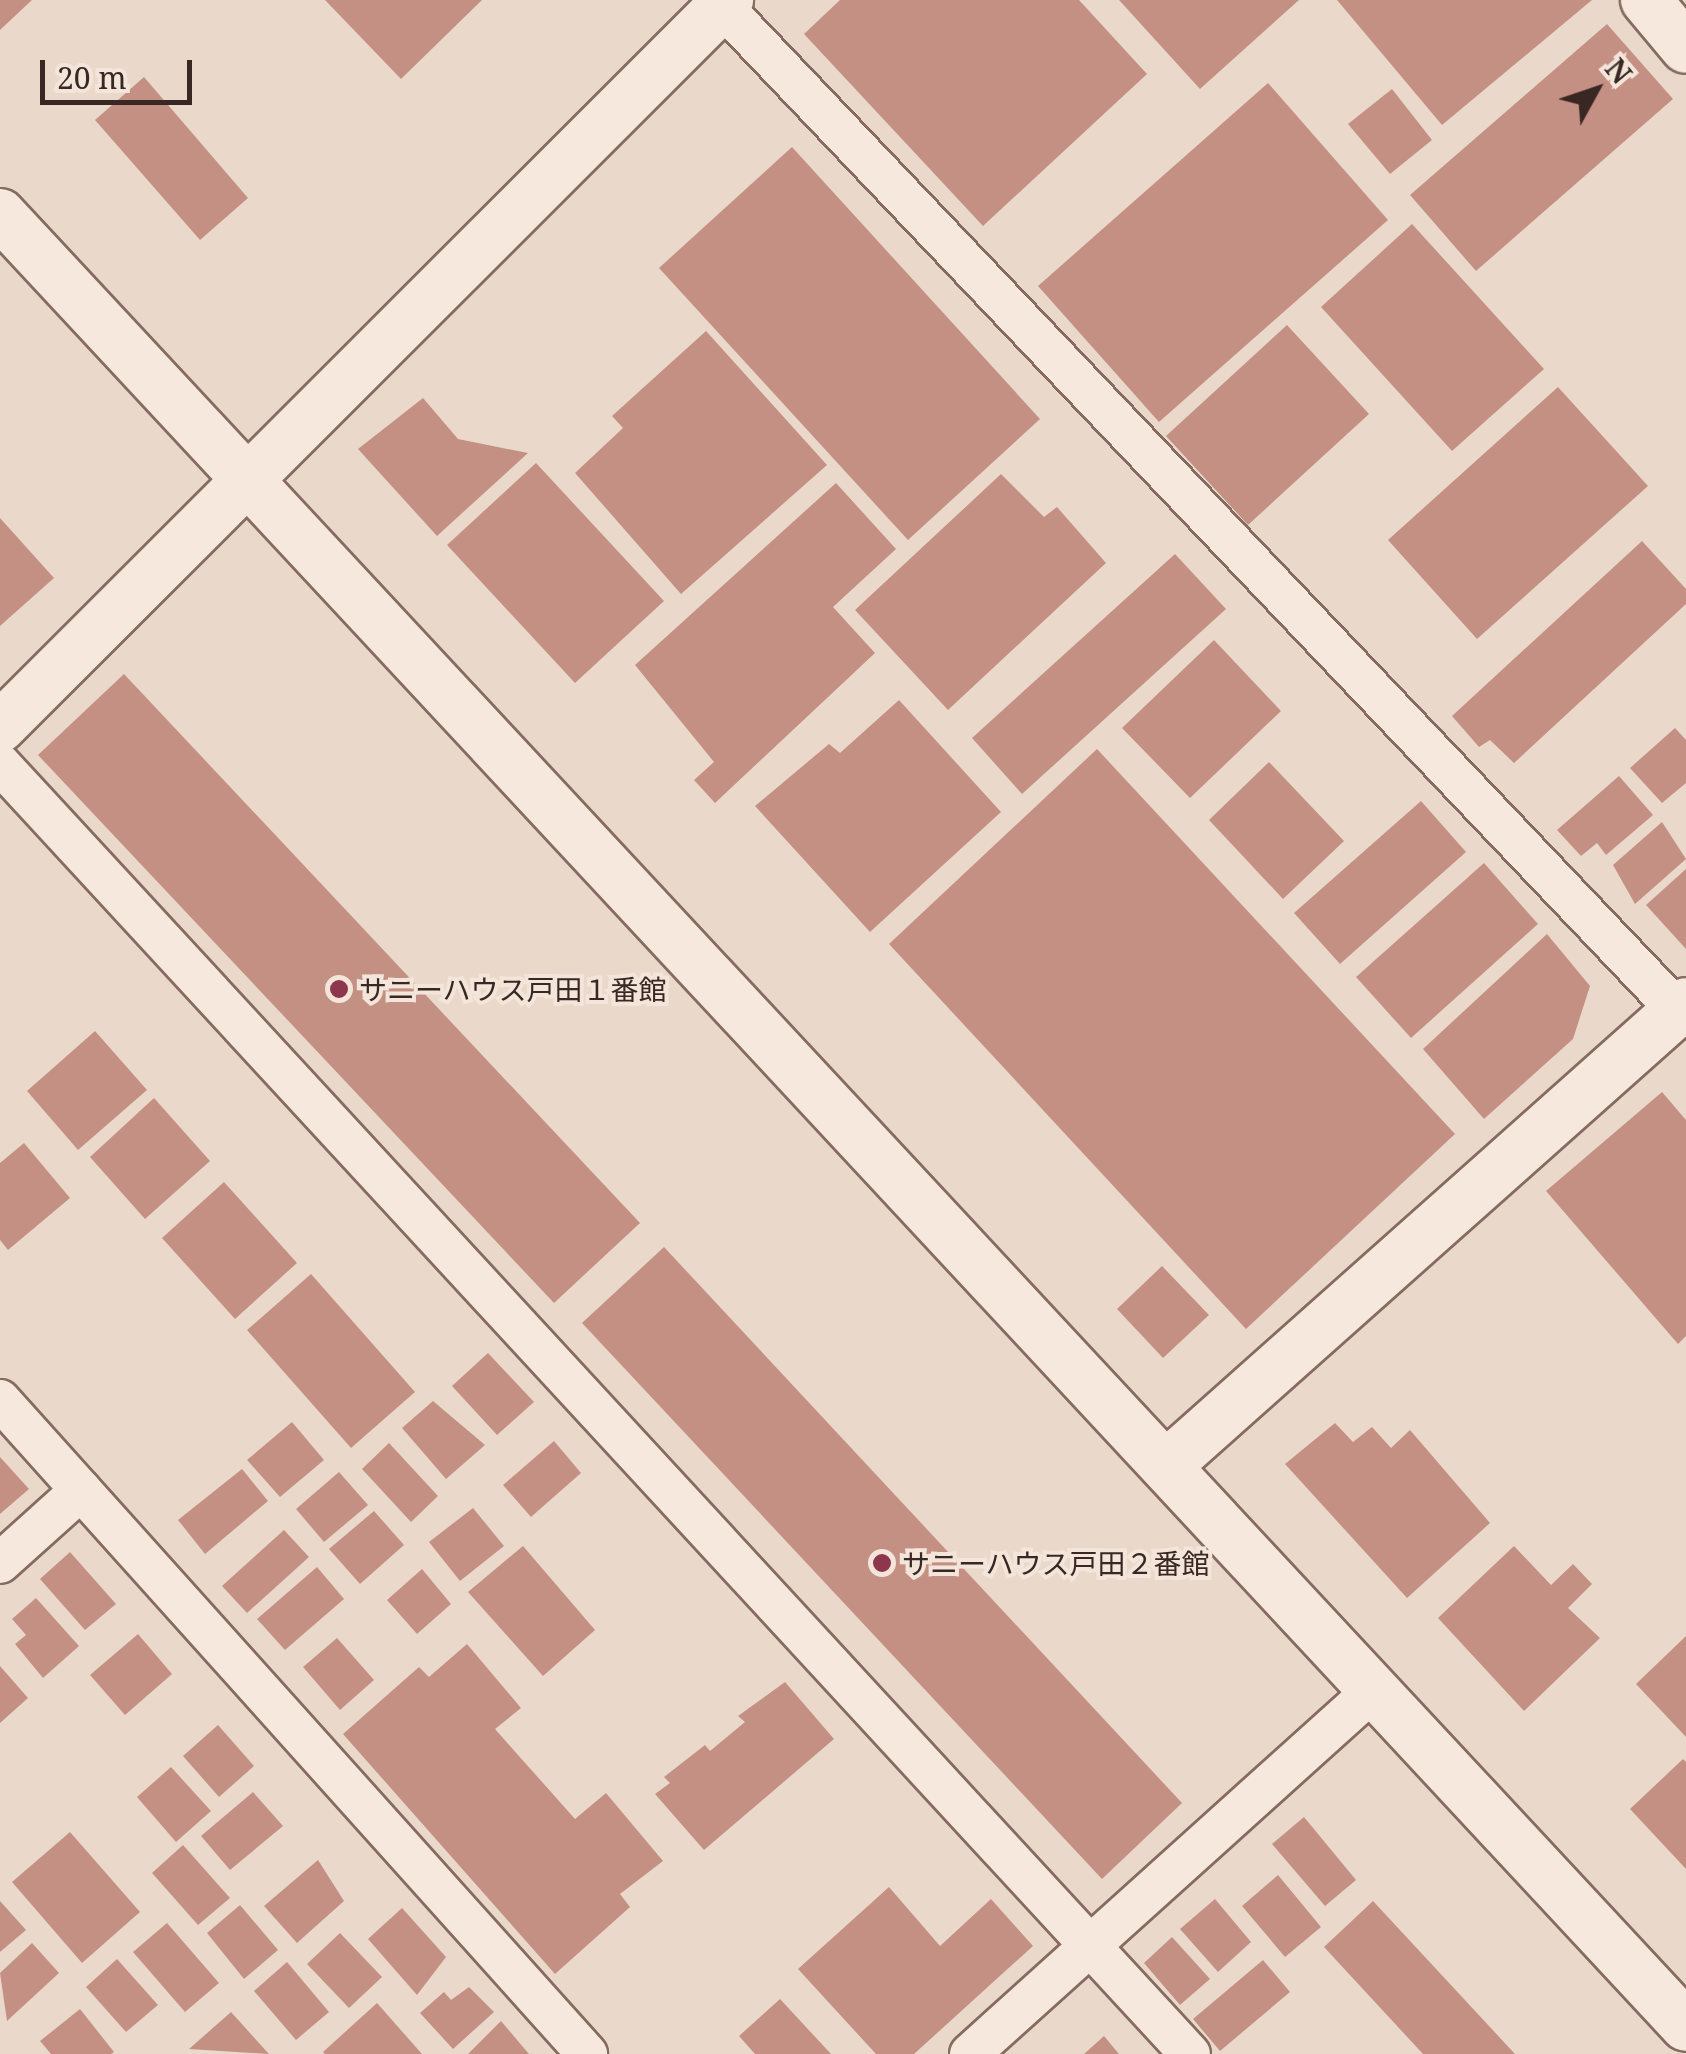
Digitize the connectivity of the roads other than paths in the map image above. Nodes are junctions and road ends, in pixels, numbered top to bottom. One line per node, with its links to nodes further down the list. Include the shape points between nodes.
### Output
1 (1646, 0): 3 (street)
2 (725, 3): 5 (street); 8 (street)
3 (1686, 48)
4 (0, 214): 5 (street)
5 (254, 482): 6 (street); 10 (street)
6 (0, 726)
7 (0, 764): 14 (street)
8 (1682, 1007): 10 (street)
9 (0, 1400): 11 (street)
10 (1168, 1464): 13 (street)
11 (81, 1490): 12 (street); 16 (street)
12 (0, 1563)
13 (1376, 1688): 14 (street); 15 (street)
14 (1094, 1942): 17 (street); 18 (street)
15 (1686, 2026)
16 (581, 2052)
17 (970, 2054)
18 (1190, 2054)

